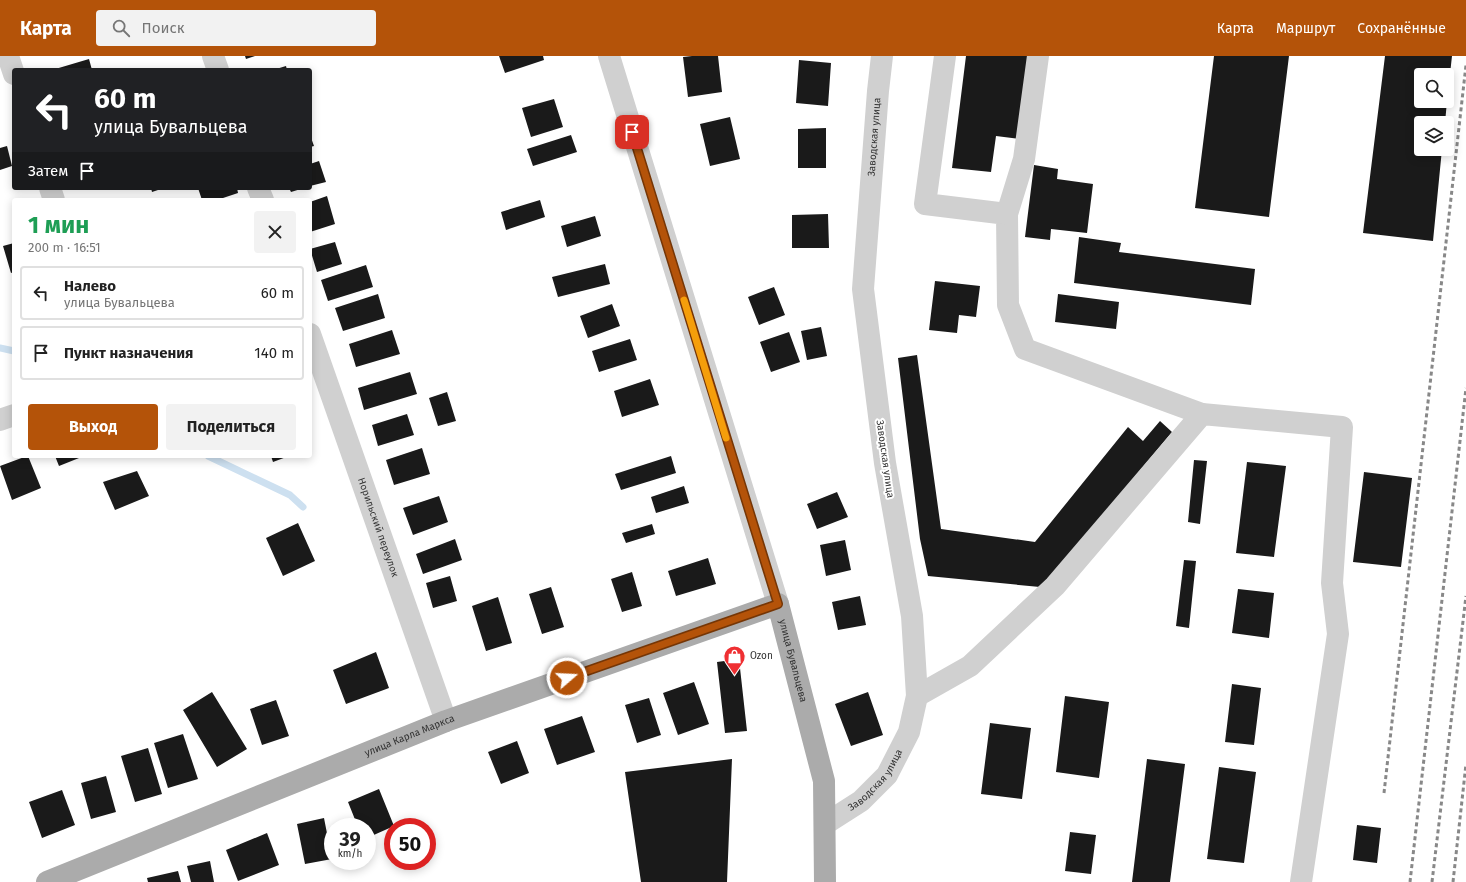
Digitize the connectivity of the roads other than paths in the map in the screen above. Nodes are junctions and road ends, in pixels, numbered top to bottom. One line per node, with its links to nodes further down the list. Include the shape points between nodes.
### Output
1 (8, 56): 7 (street)
2 (213, 56): 8 (street)
3 (609, 56): 14 (street, улица Бувальцева)
4 (882, 56): 15 (street, Заводская улица, via 863,289 884,463 912,616)
5 (945, 56): 9 (street, via 925,204)
6 (1038, 56): 9 (street, via 1024,159)
7 (12, 68)
8 (217, 68)
9 (1007, 214): 11 (street, via 1008,306 1025,349)
10 (312, 340): 16 (street, Норильский переулок)
11 (1202, 414): 15 (street, via 1056,586 970,666); 20 (street, via 1342,427 1332,583 1338,634)
12 (12, 416): 13 (street)
13 (0, 420)
14 (778, 604): 16 (main road, улица Карла Маркса); 17 (main road, улица Бувальцева, via 824,781)
15 (917, 696): 17 (street, Заводская улица, via 909,732 887,775 861,801)
16 (446, 721): 18 (main road, улица Карла Маркса)
17 (825, 824): 19 (main road, улица Бувальцева)
18 (47, 882)
19 (825, 882)
20 (1301, 882)

